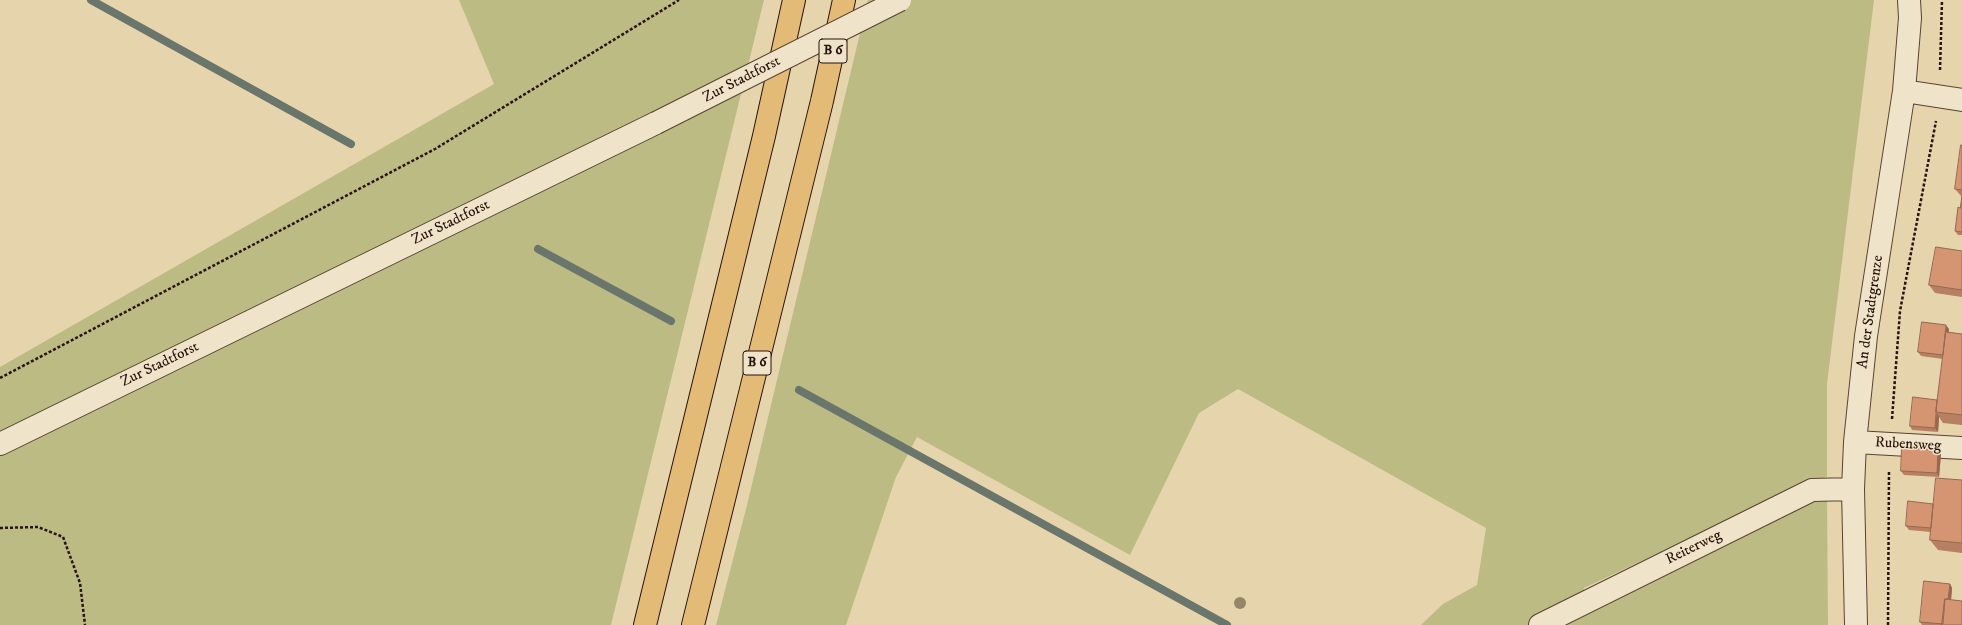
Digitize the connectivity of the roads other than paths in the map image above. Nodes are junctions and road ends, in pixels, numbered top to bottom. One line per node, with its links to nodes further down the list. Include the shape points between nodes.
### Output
1 (794, 0): 11 (highway, via 762,144)
2 (844, 0): 12 (highway, B 6, via 822,101)
3 (900, 0): 8 (street, Zur Stadtforst, bridge, via 656,123)
4 (1909, 0): 5 (street, An der Stadtgrenze)
5 (1904, 91): 6 (street); 7 (street, An der Stadtgrenze, via 1866,336)
6 (1962, 100)
7 (1855, 442): 9 (street, Rubensweg); 10 (street, An der Stadtgrenze)
8 (0, 444)
9 (1962, 448)
10 (1853, 489): 13 (street, Reiterweg, via 1812,490); 14 (street, An der Stadtgrenze)
11 (645, 625)
12 (693, 625)
13 (1540, 625)
14 (1856, 625)

